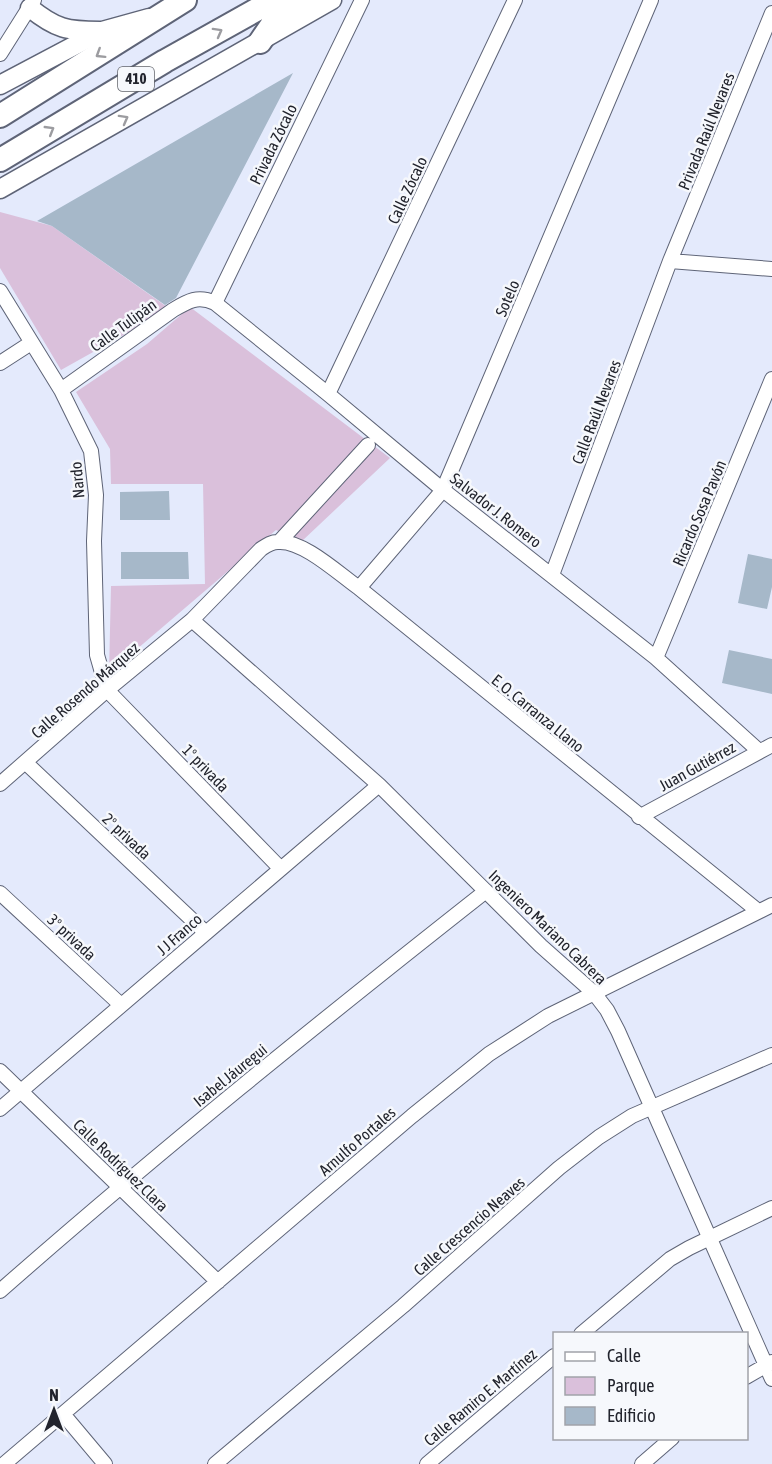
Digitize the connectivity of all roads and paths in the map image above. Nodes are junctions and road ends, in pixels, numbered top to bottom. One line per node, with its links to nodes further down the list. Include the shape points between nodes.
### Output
1 (185, 0): 10 (main road, 410)
2 (274, 0): 16 (main road, 410, one-way to 2)
3 (303, 0): 12 (main road, via 273,23)
4 (332, 0): 12 (street)
5 (362, 0): 21 (street, Privada Zócalo)
6 (514, 0): 26 (street, Calle Zócalo)
7 (651, 0): 29 (street, Sotelo)
8 (32, 4): 11 (street, via 48,23 81,31); 13 (street)
9 (772, 13): 18 (street, Privada Raúl Nevares)
10 (156, 17): 11 (street); 15 (main road, 410, one-way to 15)
11 (102, 31): 14 (street)
12 (260, 42): 17 (street, one-way to 12)
13 (0, 54)
14 (0, 85)
15 (0, 116)
16 (0, 160)
17 (0, 189)
18 (670, 261): 19 (street); 31 (street, Calle Raúl Nevares)
19 (772, 269)
20 (0, 291): 22 (street, Nardo)
21 (211, 302): 25 (street, Calle Tulipán, via 192,299 173,310); 26 (street, Salvador J. Romero)
22 (31, 343): 23 (street); 25 (street, Nardo)
23 (0, 363)
24 (772, 379): 27 (street, Ricardo Sosa Pavón)
25 (61, 390): 35 (street, Nardo, via 91,451 95,472 97,655)
26 (328, 394): 29 (street, Salvador J. Romero)
27 (767, 404): 34 (street, Ricardo Sosa Pavón)
28 (368, 445): 30 (street, Calle Rosendo Márquez)
29 (443, 490): 31 (street, Salvador J. Romero); 32 (street, Sotelo)
30 (280, 541): 32 (street, E. O. Carranza Llano, via 295,544); 33 (street, Calle Rosendo Márquez, via 261,549)
31 (552, 575): 34 (street, Salvador J. Romero)
32 (359, 588): 40 (street, E. O. Carranza Llano)
33 (192, 620): 35 (street, Calle Rosendo Márquez); 39 (street, Ingeniero Mariano Cabrera)
34 (656, 658): 36 (street, Salvador J. Romero)
35 (107, 690): 37 (street, Calle Rosendo Márquez); 41 (street, 1° privada)
36 (766, 748): 40 (street, Juan Gutiérrez)
37 (26, 764): 38 (street, Calle Rosendo Márquez); 46 (street, 2° privada)
38 (0, 784)
39 (380, 785): 41 (street, J J Franco); 42 (street, Ingeniero Mariano Cabrera)
40 (639, 817): 45 (street, E. O. Carranza Llano)
41 (280, 868): 46 (street, J J Franco)
42 (486, 891): 47 (street, Ingeniero Mariano Cabrera); 54 (street, Isabel Jáuregui)
43 (0, 893): 48 (street, 3° privada)
44 (772, 904): 45 (street, Arnulfo Portales)
45 (758, 911): 47 (street, Arnulfo Portales)
46 (206, 933): 48 (street, J J Franco)
47 (594, 993): 52 (street, Ingeniero Mariano Cabrera, via 618,1031); 57 (street, Arnulfo Portales, via 548,1016 489,1054)
48 (121, 1005): 51 (street, J J Franco)
49 (772, 1055): 52 (street, Calle Crescencio Neaves)
50 (0, 1071): 51 (street, Calle Rodríguez Clara)
51 (21, 1091): 53 (street, J J Franco); 54 (street, Calle Rodríguez Clara)
52 (651, 1108): 56 (street, Ingeniero Mariano Cabrera); 68 (street, Calle Crescencio Neaves, via 616,1124 559,1168)
53 (0, 1109)
54 (120, 1186): 57 (street, Calle Rodríguez Clara); 58 (street, Isabel Jáuregui)
55 (772, 1208): 56 (street)
56 (709, 1238): 59 (street, via 670,1259); 61 (street, Ingeniero Mariano Cabrera)
57 (218, 1282): 64 (street, Arnulfo Portales)
58 (0, 1290)
59 (583, 1332)
60 (553, 1358): 69 (street, Calle Ramiro E. Martínez)
61 (768, 1363): 62 (street); 63 (street, Ingeniero Mariano Cabrera)
62 (748, 1376)
63 (772, 1379)
64 (63, 1414): 66 (street, Arnulfo Portales); 67 (street)
65 (670, 1440): 70 (street)
66 (3, 1464)
67 (105, 1464)
68 (215, 1464)
69 (427, 1464)
70 (642, 1464)

